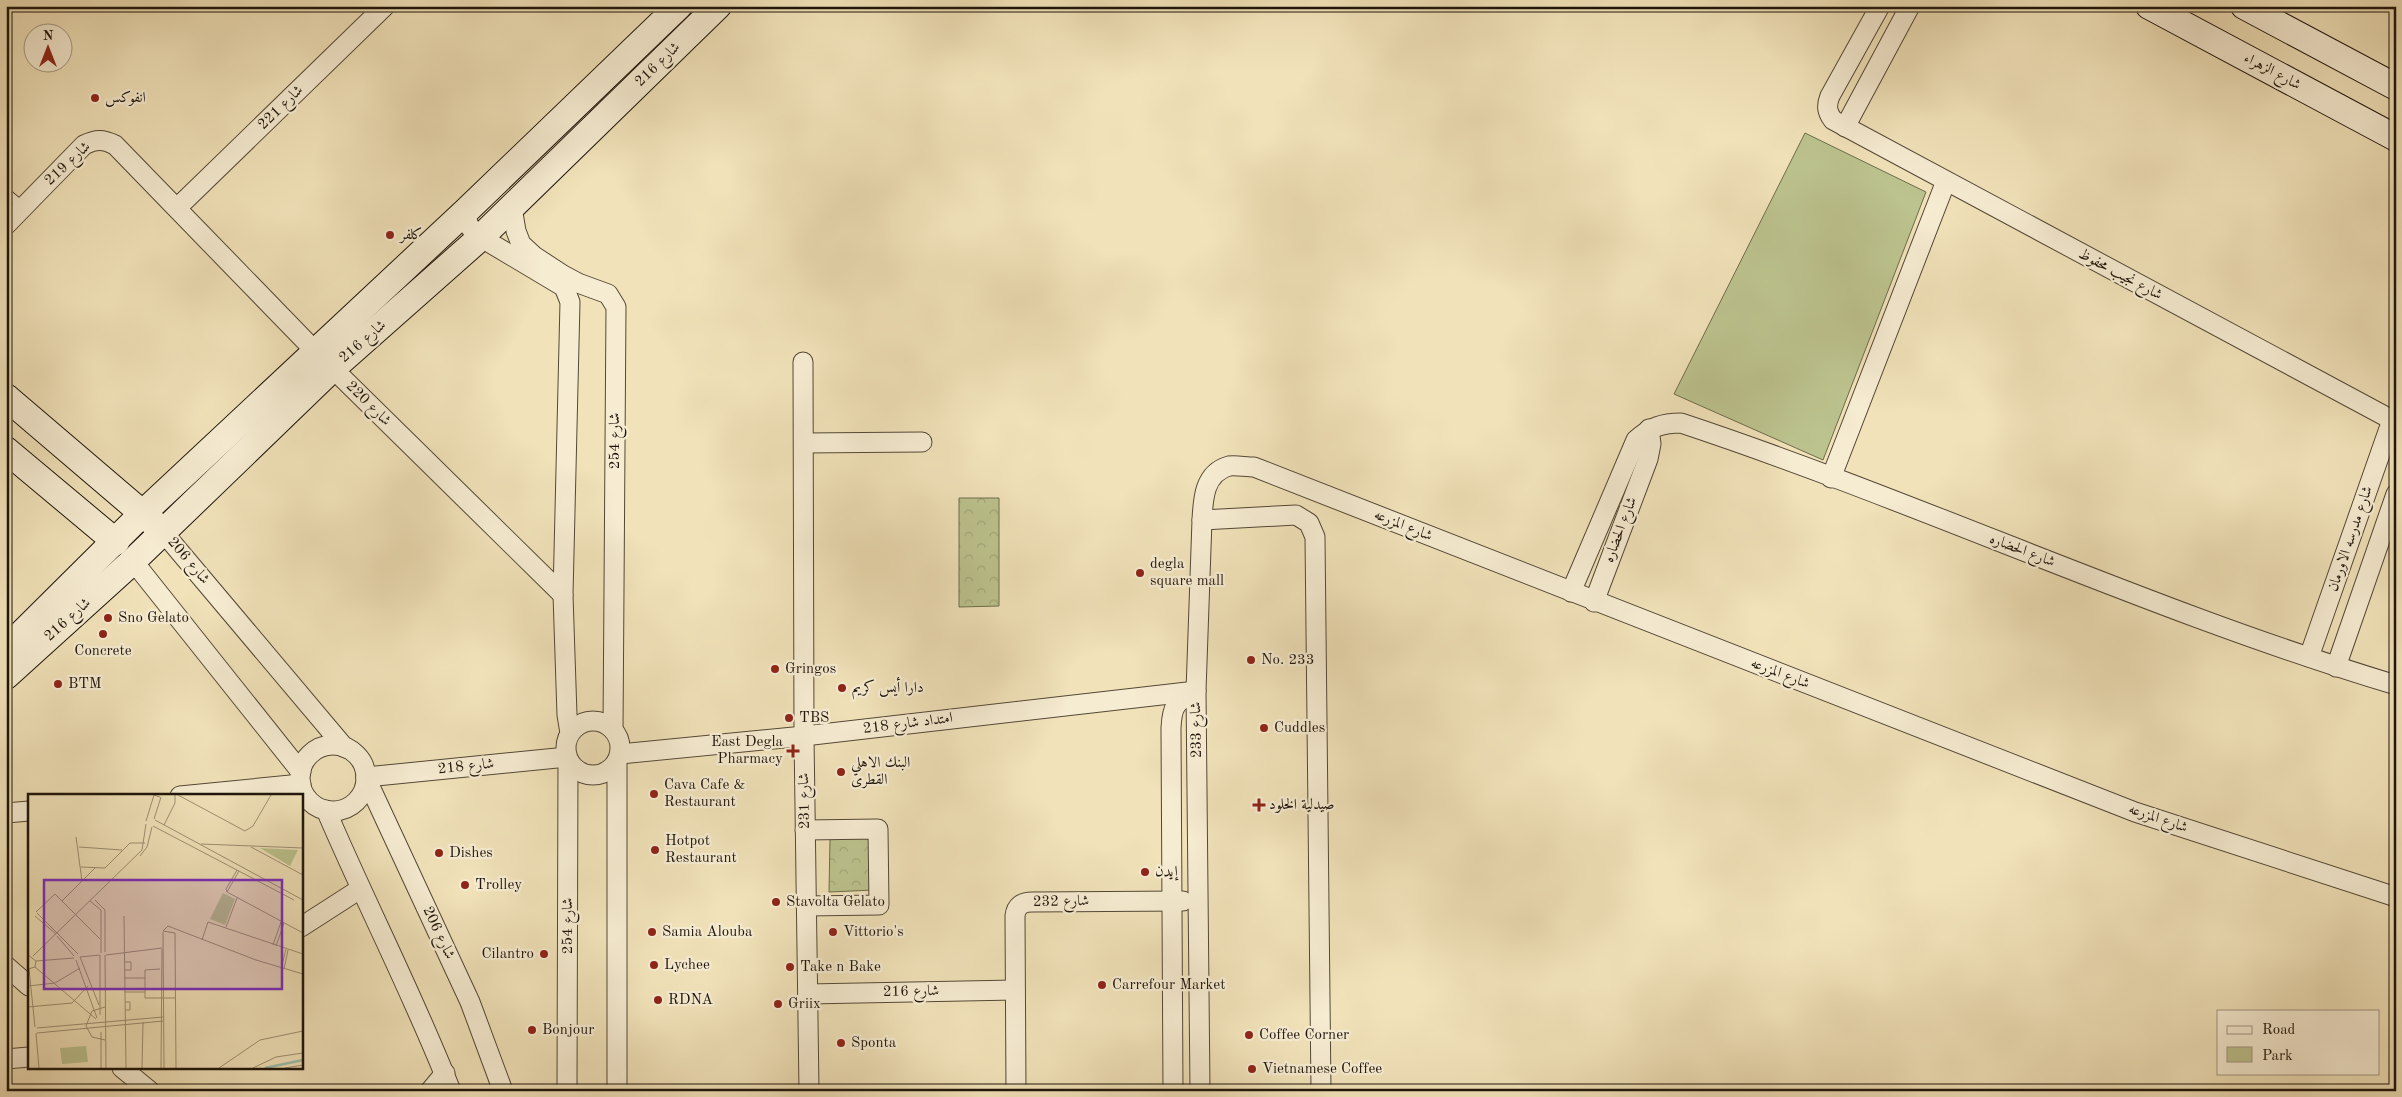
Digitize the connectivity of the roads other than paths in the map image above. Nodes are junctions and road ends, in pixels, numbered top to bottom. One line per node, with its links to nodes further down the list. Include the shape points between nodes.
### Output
1 (679, 6): 16 (main road, شارع 216)
2 (718, 6): 14 (main road, شارع 216)
3 (1880, 6): 9 (street, شارع نجيب محفوظ, via 1827,104 1833,120)
4 (1910, 6): 9 (street)
5 (2149, 6): 10 (main road, شارع الزهراء)
6 (2244, 6): 8 (main road)
7 (385, 7): 15 (street, شارع 221)
8 (2396, 88)
9 (1845, 127): 11 (street, شارع نجيب محفوظ)
10 (2396, 138)
11 (1946, 181): 22 (street, شارع نجيب محفوظ); 27 (street)
12 (6, 193): 13 (lane)
13 (23, 207): 15 (street, شارع 219, via 84,145 94,140 105,140 115,146); 17 (street, شارع 219)
14 (512, 207): 18 (main road, شارع 216); 43 (street, شارع 254, via 521,244 562,275 608,294 616,307)
15 (177, 208): 19 (street, شارع 220)
16 (466, 211): 18 (street, via 471,229); 19 (main road, شارع 216)
17 (6, 225)
18 (480, 238): 19 (main road, شارع 216); 35 (street, via 564,288 569,296)
19 (324, 360): 29 (main road, شارع 216); 31 (main road, شارع 216); 35 (street, شارع 220)
20 (803, 362): 25 (street, شارع 231)
21 (6, 397): 29 (main road, شارع 206)
22 (2394, 421): 38 (street, شارع مدرسه الاورمان)
23 (1648, 429): 27 (street, شارع الحضاره, via 1664,423 1681,423); 34 (street, شارع الحضاره, via 1630,450); 36 (street, شارع الحضاره, via 1651,444 1648,459)
24 (922, 442): 25 (street)
25 (804, 443): 45 (street, شارع 231)
26 (6, 450): 32 (main road)
27 (1831, 478): 38 (street, شارع الحضاره)
28 (2396, 494): 39 (street, شارع مدرسه الاورمان)
29 (143, 513): 31 (main road, شارع 206); 32 (main road, شارع 216)
30 (1202, 520): 34 (street, شارع المزرعه, via 1204,492 1212,477 1229,466 1254,467); 42 (street, شارع المزرعه); 80 (street, via 1296,515 1309,523 1315,537)
31 (164, 532): 33 (main road, شارع 216); 46 (street, شارع 206)
32 (116, 542): 37 (main road, شارع 216)
33 (134, 561): 40 (main road, شارع 216); 49 (street)
34 (1571, 592): 36 (street, شارع المزرعه)
35 (562, 595): 44 (street)
36 (1594, 602): 57 (street, شارع المزرعه, via 2135,812)
37 (6, 649)
38 (2309, 657): 39 (street, شارع الحضاره)
39 (2336, 667): 41 (street, شارع الحضاره)
40 (6, 676)
41 (2396, 685)
42 (1196, 691): 45 (street, امتداد شارع 218); 58 (street, شارع 233); 59 (street, شارع 233, via 1177,702 1172,714)
43 (613, 730): 44 (street, via 591,721); 47 (street, via 618,737)
44 (570, 733): 48 (street, via 566,749)
45 (804, 736): 47 (street, امتداد شارع 218); 55 (street, شارع 231)
46 (345, 748): 49 (street, via 326,746 317,750 310,755); 50 (street, via 360,760)
47 (618, 757): 48 (street, via 607,771 592,775 578,771); 75 (street)
48 (568, 758): 50 (street, شارع 218); 74 (street, شارع 254)
49 (301, 778): 51 (street); 52 (street, via 309,801)
50 (366, 778): 52 (street, via 358,800 338,811); 73 (street, شارع 206, via 470,1002)
51 (193, 794)
52 (326, 810): 56 (street)
53 (28, 811): 54 (street)
54 (6, 813)
55 (805, 830): 60 (street, شارع 231); 60 (street, via 878,829 879,886 879,905)
56 (360, 889): 61 (street); 69 (street)
57 (2394, 891)
58 (1199, 900): 59 (street, شارع 232); 79 (street, شارع 233)
59 (1172, 901): 64 (street, شارع 232, via 1022,904 1015,916); 78 (street, شارع 233)
60 (806, 906): 65 (street, شارع 231)
61 (302, 926)
62 (6, 966): 63 (street)
63 (28, 985)
64 (1015, 990): 65 (street, شارع 216); 77 (street, شارع 232)
65 (808, 994): 76 (street, شارع 231)
66 (28, 1057): 67 (street)
67 (6, 1059)
68 (124, 1070): 70 (street)
69 (444, 1073): 71 (street); 72 (street)
70 (150, 1091)
71 (430, 1091)
72 (451, 1091)
73 (503, 1091)
74 (567, 1091)
75 (617, 1091)
76 (809, 1091)
77 (1016, 1091)
78 (1173, 1091)
79 (1200, 1091)
80 (1321, 1091)

